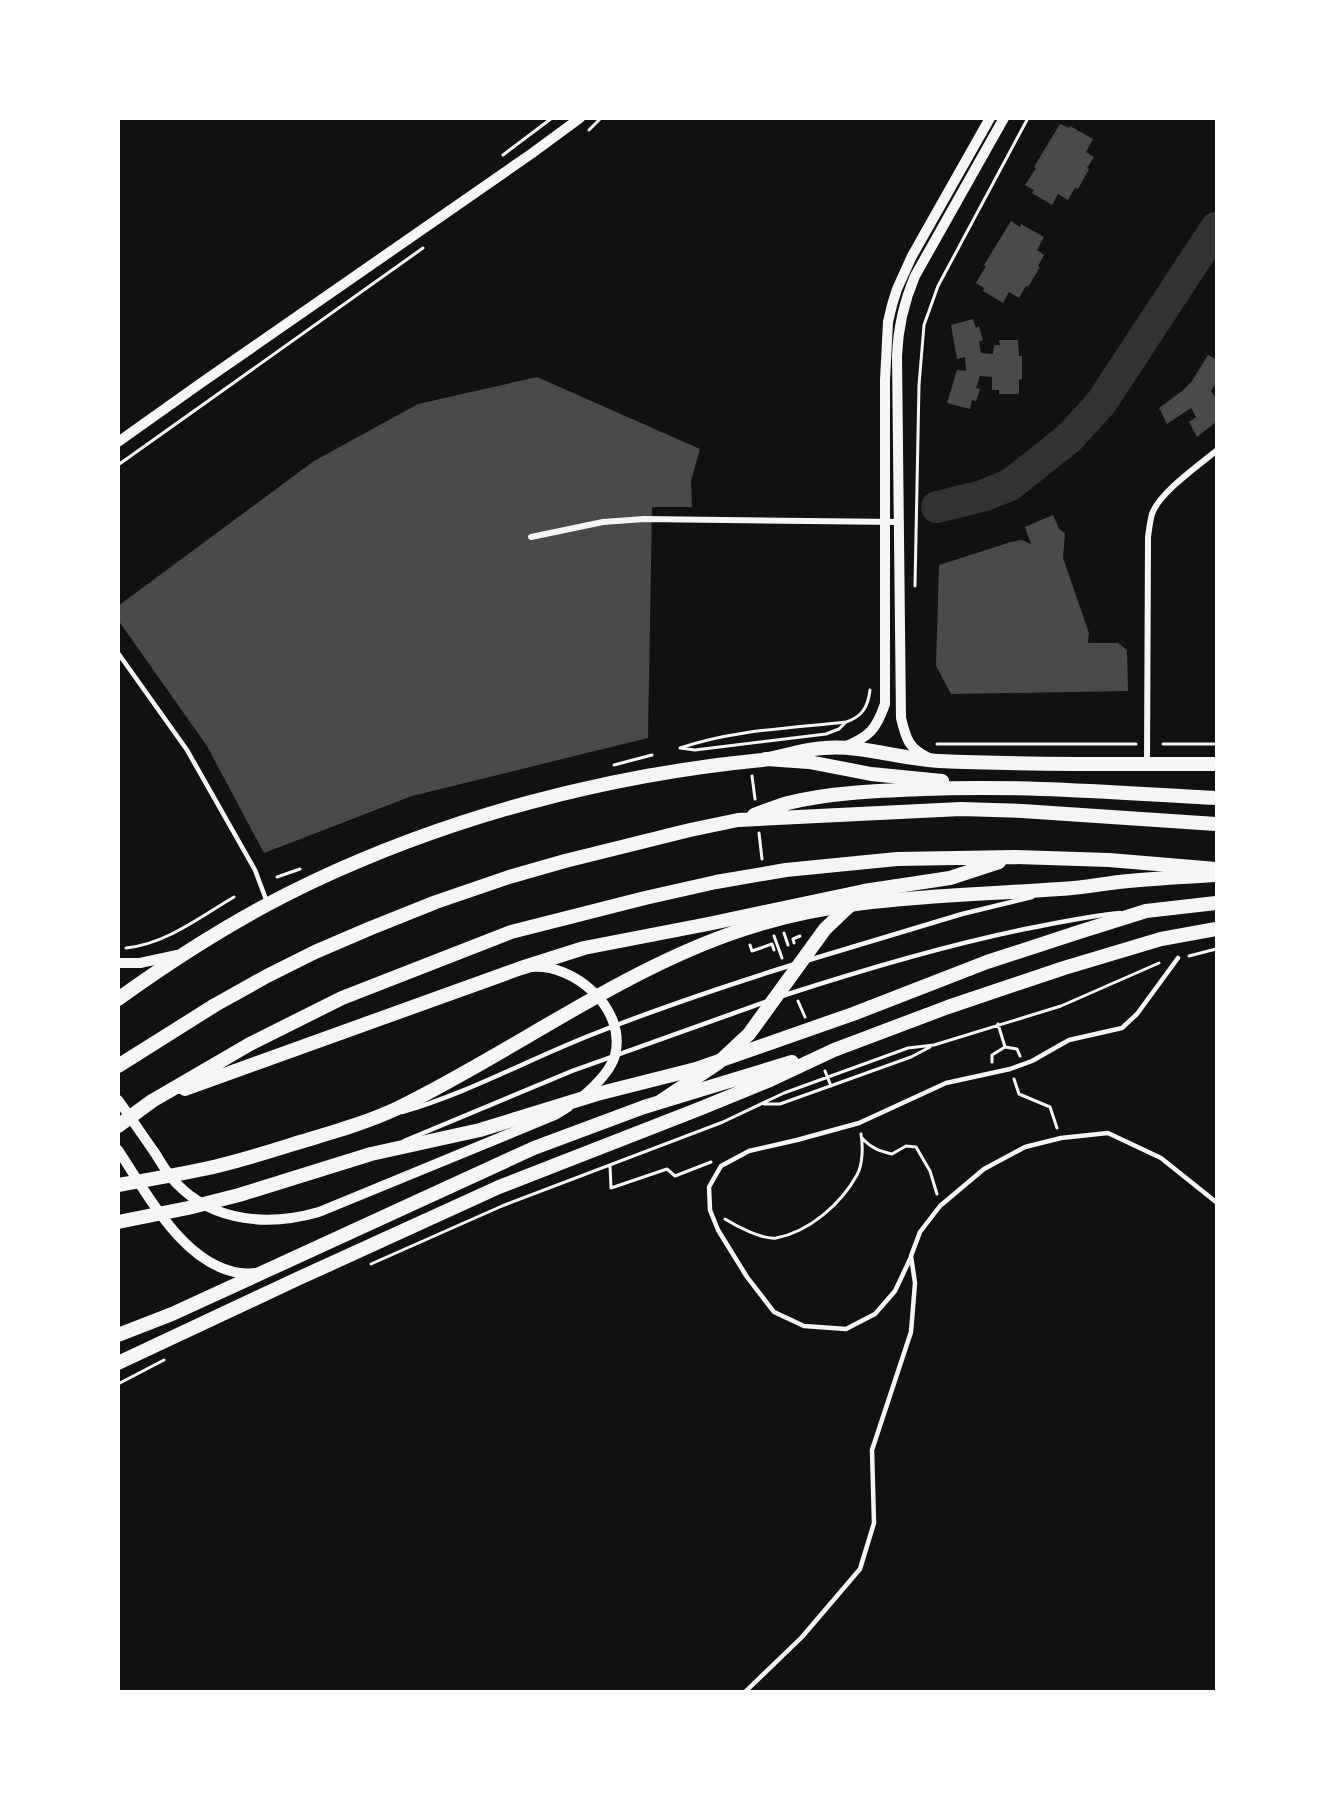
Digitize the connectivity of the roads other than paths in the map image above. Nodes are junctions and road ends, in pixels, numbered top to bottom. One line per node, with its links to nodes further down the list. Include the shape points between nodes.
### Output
1 (580, 118): 4 (street)
2 (990, 118): 6 (street, via 912,256 892,305 886,340)
3 (1004, 118): 7 (street, via 915,276 902,314 897,356)
4 (118, 442)
5 (1216, 451): 13 (street, via 1170,490 1152,513 1148,537)
6 (886, 522): 7 (street); 8 (street, via 634,519 581,525); 10 (street, via 885,704 871,733)
7 (899, 522): 12 (street, via 901,718 914,750)
8 (531, 537)
9 (118, 653): 25 (lane, via 187,750 255,870)
10 (844, 747): 11 (main road); 12 (main road)
11 (766, 759): 15 (main road, via 945,781); 25 (main road, via 658,774 468,821 392,848)
12 (938, 761): 13 (main road)
13 (1147, 764): 14 (main road)
14 (1216, 764)
15 (964, 788): 16 (main road); 17 (main road, via 822,797 788,803)
16 (1216, 798)
17 (738, 820): 18 (main road, via 961,809); 34 (main road, via 542,867 436,902 267,976)
18 (1216, 824)
19 (1014, 857): 20 (main road); 23 (main road, via 950,878); 36 (main road, via 897,859 786,870 716,882 512,932 342,998 250,1044)
20 (1216, 869)
21 (1216, 875): 22 (main road)
22 (1063, 889): 38 (lane, via 866,941 698,995 595,1033 411,1110); 38 (main road, via 926,896 789,915 758,924 659,964 465,1073)
23 (864, 891): 31 (main road, via 584,948); 37 (main road, via 825,929 749,1034 718,1063)
24 (1216, 903): 26 (main road)
25 (268, 905): 28 (main road)
26 (1146, 911): 41 (main road, via 987,962 696,1069 480,1130); 41 (lane, via 1106,914 976,939 839,977 572,1071)
27 (1216, 929): 33 (main road, via 1161,939 1064,968)
28 (189, 952): 30 (street, via 140,963); 32 (main road)
29 (1178, 958): 45 (lane, via 1122,1028 1069,1040 1010,1069 946,1083 859,1123 749,1151 721,1166 709,1187 710,1210 718,1230 747,1277 774,1312 804,1326 846,1329 875,1314 895,1291)
30 (118, 963)
31 (521, 968): 35 (street, via 536,966 564,973 600,999 610,1014 617,1044 605,1073 575,1103 555,1115 319,1212 263,1220 214,1210 185,1192 172,1178); 36 (main road)
32 (118, 999)
33 (834, 1050): 37 (main road); 48 (main road, via 770,1080 489,1192)
34 (118, 1066)
35 (118, 1100)
36 (152, 1101): 39 (main road)
37 (661, 1101): 46 (main road, via 534,1148)
38 (365, 1123): 42 (main road, via 203,1170)
39 (118, 1126)
40 (118, 1150): 46 (street, via 183,1242 219,1266 240,1273)
41 (371, 1154): 44 (main road, via 239,1195)
42 (118, 1185)
43 (1216, 1202): 45 (lane, via 1161,1158 1108,1133 1061,1138 1025,1147 984,1169 940,1206 920,1233)
44 (118, 1222)
45 (911, 1256): 49 (lane, via 915,1283 911,1332 872,1450 873,1523 860,1569 802,1636)
46 (261, 1273): 47 (main road)
47 (118, 1335)
48 (118, 1364)
49 (745, 1692)

